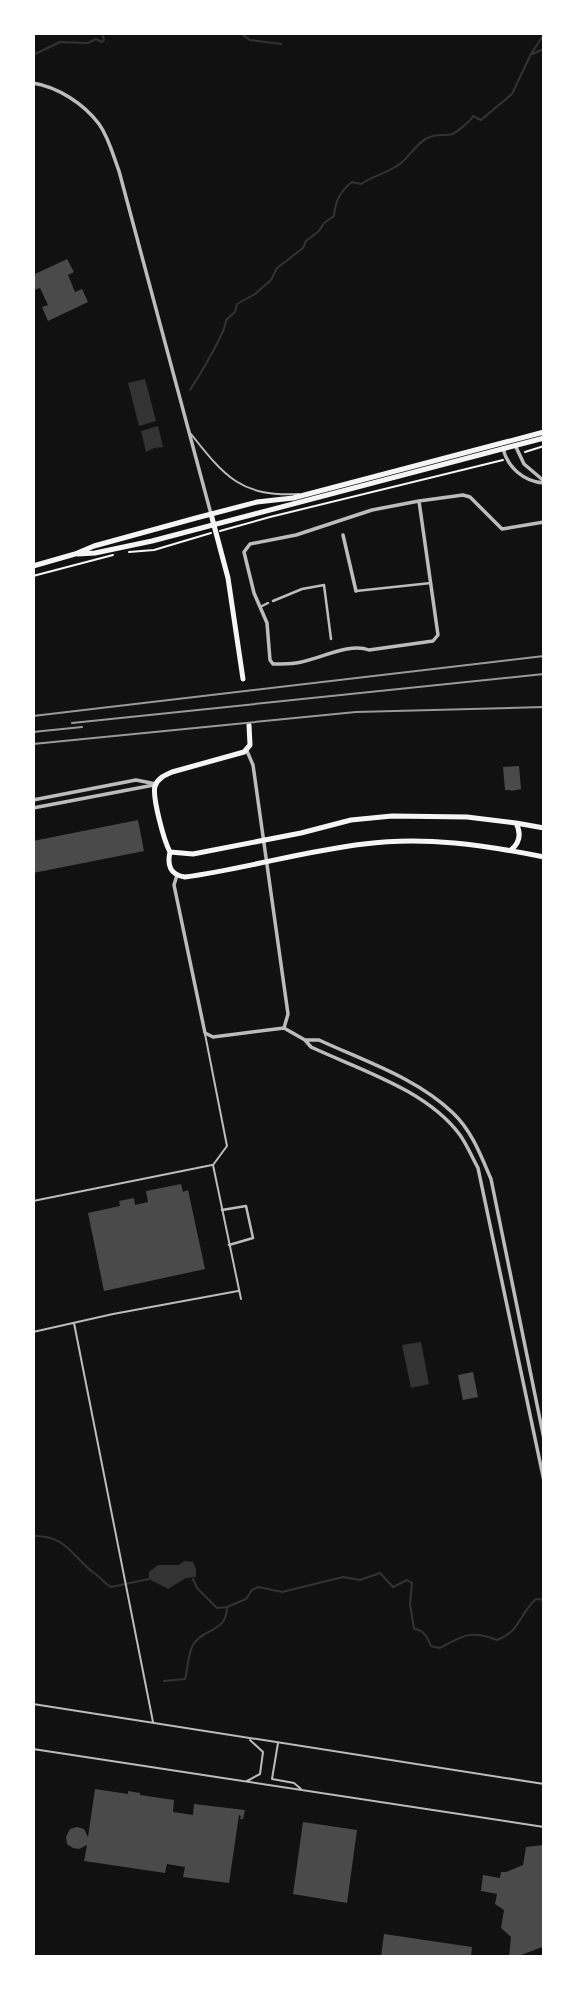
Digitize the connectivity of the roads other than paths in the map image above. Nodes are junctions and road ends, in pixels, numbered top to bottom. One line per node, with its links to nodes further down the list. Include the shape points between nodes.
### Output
1 (33, 83): 2 (street, via 80,105 99,124 110,145)
2 (188, 430): 9 (lane, via 212,462 244,486 275,494); 12 (street)
3 (544, 432): 5 (main road)
4 (544, 438): 5 (main road)
5 (514, 443): 6 (main road); 7 (street, via 529,470)
6 (503, 446): 7 (street, via 506,459 519,474); 9 (main road); 15 (main road)
7 (544, 482)
8 (544, 490): 10 (street)
9 (314, 493): 12 (main road)
10 (544, 496)
11 (419, 501): 13 (street); 14 (street, via 463,495 502,528); 20 (street)
12 (212, 514): 15 (main road); 18 (main road)
13 (339, 521): 16 (street); 22 (street, via 250,544 244,552)
14 (544, 522)
15 (215, 524): 18 (main road); 24 (main road)
16 (340, 527)
17 (343, 535): 21 (street)
18 (75, 554): 19 (main road)
19 (33, 566)
20 (431, 583): 21 (street); 22 (street, via 438,635 433,640 369,650 333,650 297,663 273,664 270,660 267,623)
21 (356, 591)
22 (260, 607): 23 (street, via 324,585)
23 (331, 639)
24 (243, 679)
25 (249, 726): 26 (main road)
26 (247, 751): 27 (main road, via 172,772); 36 (street, via 253,765 279,944 288,1014)
27 (156, 784): 28 (street, via 136,780); 29 (street); 33 (main road)
28 (33, 800)
29 (33, 808)
30 (516, 822): 31 (main road); 32 (main road, via 519,841); 33 (main road, via 392,816 351,820 193,854)
31 (544, 828)
32 (511, 850): 34 (main road); 35 (main road, via 393,841)
33 (170, 852): 35 (main road, via 167,863)
34 (544, 857)
35 (177, 875): 37 (street, via 174,885)
36 (284, 1028): 37 (street, via 213,1037); 38 (street)
37 (205, 1033): 41 (lane, via 227,1146)
38 (305, 1040): 39 (street, via 319,1040); 40 (street, via 311,1047)
39 (406, 1081): 40 (street); 46 (street, via 454,1114 478,1148 491,1179)
40 (403, 1089): 47 (street, via 446,1118 478,1168)
41 (213, 1165): 42 (lane); 43 (lane)
42 (33, 1201)
43 (222, 1210): 44 (lane); 44 (street, via 246,1206 253,1238)
44 (229, 1245): 45 (lane)
45 (239, 1290): 48 (lane); 49 (lane)
46 (514, 1293): 47 (street); 51 (street)
47 (506, 1294): 52 (street)
48 (241, 1299)
49 (74, 1323): 50 (lane); 54 (lane)
50 (33, 1332)
51 (544, 1439)
52 (544, 1480)
53 (33, 1704): 54 (lane)
54 (153, 1723): 55 (lane)
55 (248, 1738): 56 (lane); 58 (lane, via 263,1752 260,1774)
56 (278, 1742): 59 (lane); 60 (lane, via 272,1779 294,1783)
57 (33, 1749): 58 (lane)
58 (247, 1782): 60 (lane)
59 (544, 1784)
60 (302, 1790): 61 (lane)
61 (544, 1827)

